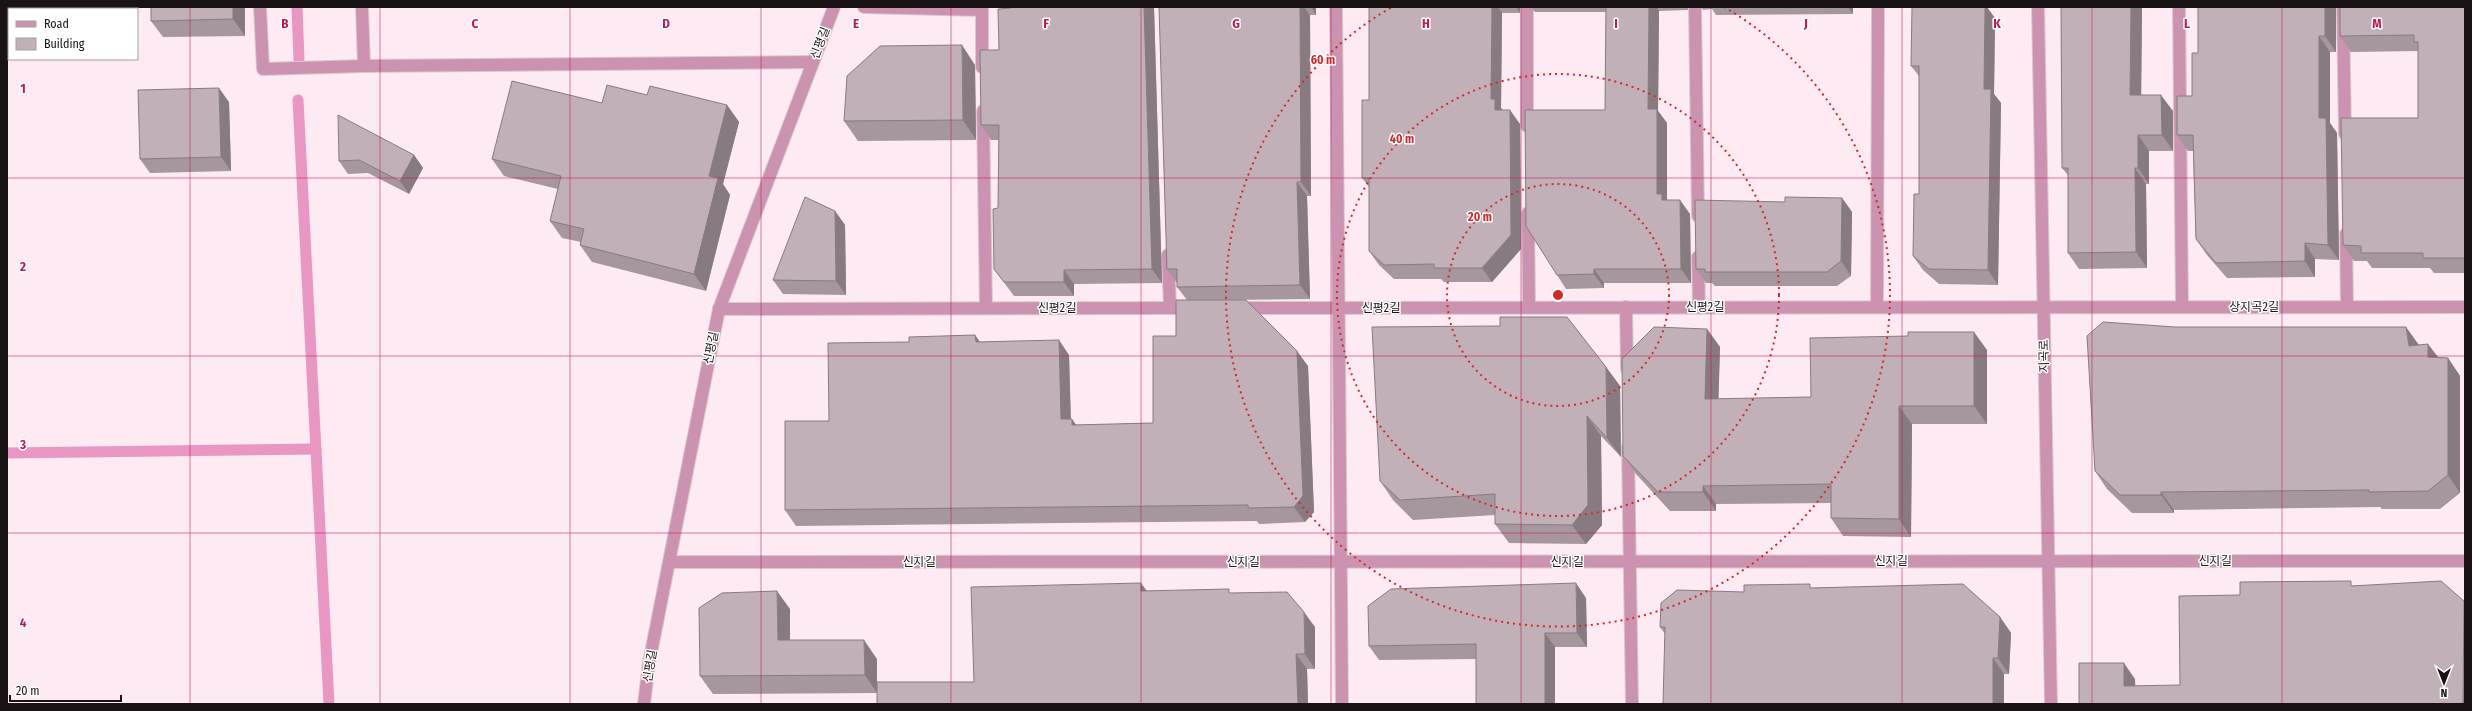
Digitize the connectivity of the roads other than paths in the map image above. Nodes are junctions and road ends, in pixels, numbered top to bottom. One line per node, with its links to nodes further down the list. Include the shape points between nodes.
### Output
1 (260, 7): 14 (street, via 263,69)
2 (362, 7): 14 (street)
3 (834, 7): 13 (street, 신평길)
4 (864, 7): 12 (street)
5 (1336, 7): 31 (street)
6 (1526, 7): 17 (street)
7 (1695, 7): 21 (street)
8 (1878, 7): 35 (street)
9 (2038, 7): 37 (street, 지곡로)
10 (2178, 7): 24 (street)
11 (2343, 7): 18 (street)
12 (981, 9): 15 (street)
13 (813, 62): 14 (street); 36 (street, 신평길)
14 (364, 66)
15 (982, 81)
16 (982, 97): 27 (street)
17 (1527, 141)
18 (2345, 149)
19 (1528, 197): 32 (street)
20 (2346, 220): 25 (street)
21 (1698, 228)
22 (1698, 244): 34 (street)
23 (1168, 245): 28 (street)
24 (2182, 307): 25 (street, 상지곡2길); 37 (street, 상지곡2길)
25 (2347, 307): 26 (street, 상지곡2길)
26 (2465, 307)
27 (986, 308): 28 (street, 신평2길); 36 (street, 신평2길)
28 (1170, 308): 29 (street, 신평2길)
29 (1208, 308)
30 (1223, 308): 31 (street, 신평2길)
31 (1338, 308): 32 (street, 신평2길); 42 (street)
32 (1528, 308): 33 (street, 신평2길)
33 (1626, 308): 34 (street, 신평2길); 38 (street)
34 (1699, 308): 35 (street, 신평2길)
35 (1877, 308): 37 (street, 신평2길)
36 (719, 309): 41 (street, 신평길)
37 (2043, 309): 40 (street, 지곡로)
38 (1627, 379)
39 (1628, 434): 43 (street)
40 (2049, 561): 43 (street, 신지길); 44 (street, 신지길); 48 (street, 지곡로)
41 (669, 562): 42 (street, 신지길); 45 (street, 신평길, via 649,663)
42 (1341, 562): 43 (street, 신지길); 46 (street)
43 (1630, 562): 47 (street)
44 (2465, 562)
45 (644, 704)
46 (1342, 704)
47 (1632, 704)
48 (2051, 704)

